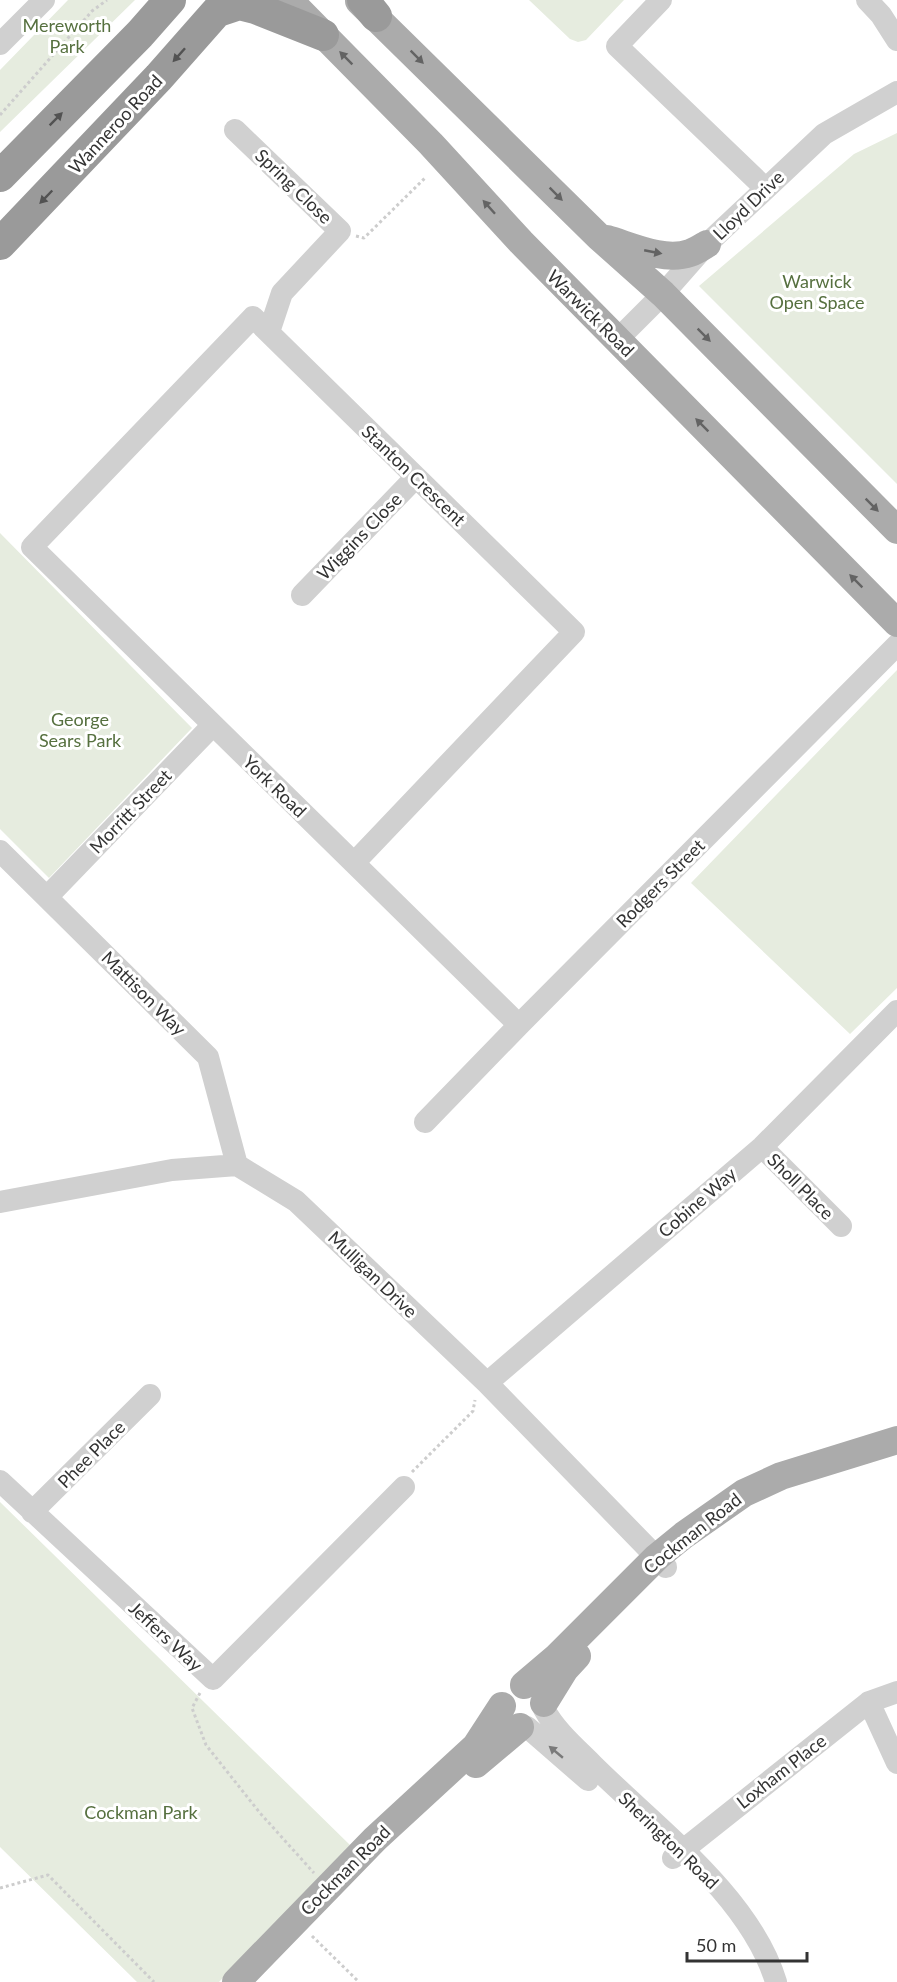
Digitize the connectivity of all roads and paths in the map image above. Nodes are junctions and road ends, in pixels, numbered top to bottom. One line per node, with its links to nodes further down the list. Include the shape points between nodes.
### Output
1 (107, 0): 13 (path, via 92,11)
2 (170, 0): 15 (highway, one-way to 2)
3 (289, 0): 9 (main road, Warwick Road)
4 (661, 0): 17 (street, via 617,46)
5 (867, 0): 10 (street)
6 (32, 4): 11 (street)
7 (223, 5): 9 (highway, via 247,6); 20 (highway, Wanneroo Road, one-way to 20)
8 (365, 5): 19 (main road, one-way to 19)
9 (323, 35): 24 (main road, Warwick Road, one-way to 9)
10 (897, 40)
11 (0, 45)
12 (897, 92): 17 (street, Lloyd Drive, via 824,134)
13 (0, 115)
14 (235, 130): 18 (street, Spring Close)
15 (0, 176)
16 (425, 178): 18 (path, via 364,238)
17 (765, 188): 21 (street, Lloyd Drive)
18 (340, 231): 23 (street, Spring Close, via 282,293)
19 (599, 237): 21 (main road, one-way to 21, via 671,255 689,254); 22 (main road)
20 (0, 244)
21 (707, 244): 22 (street, Lloyd Drive)
22 (663, 294): 24 (street, Lloyd Drive); 26 (main road, one-way to 26)
23 (269, 332): 25 (street, Stanton Crescent); 27 (street, Stanton Crescent, via 254,317)
24 (617, 340): 29 (main road, Warwick Road, one-way to 24)
25 (416, 477): 28 (street, Wiggins Close); 33 (street, Stanton Crescent, via 574,632)
26 (897, 530)
27 (32, 547): 31 (street, York Road)
28 (302, 595)
29 (897, 623)
30 (897, 645): 36 (street, Rodgers Street)
31 (213, 725): 33 (street, York Road); 34 (street, Morritt Street)
32 (0, 850): 34 (street, Mattison Way)
33 (354, 863): 36 (street, York Road)
34 (47, 897): 39 (street, Mattison Way, via 208,1057)
35 (897, 1011): 38 (street, Cobine Way)
36 (519, 1025): 37 (street, Rodgers Street)
37 (425, 1122)
38 (762, 1147): 41 (street, Sholl Place); 42 (street, Cobine Way)
39 (237, 1165): 40 (street, via 172,1170); 42 (street, Mulligan Drive, via 296,1201)
40 (0, 1202)
41 (841, 1226)
42 (487, 1383): 50 (street, Mulligan Drive)
43 (150, 1395): 49 (street, Phee Place)
44 (484, 1408): 48 (path, via 475,1400 473,1411 413,1471)
45 (897, 1440): 50 (main road, Cockman Road, via 781,1476 744,1493 684,1534)
46 (897, 1455): 50 (main road, Cockman Road, via 852,1465 772,1495)
47 (0, 1481): 49 (street, Jeffers Way)
48 (404, 1487): 51 (street, Jeffers Way)
49 (32, 1512): 51 (street, Jeffers Way)
50 (661, 1562): 54 (main road, Cockman Road, via 557,1657)
51 (213, 1680): 57 (path, via 197,1696 192,1708 206,1745 260,1813)
52 (897, 1692): 53 (street, Loxham Place)
53 (869, 1702): 55 (street); 56 (street, Loxham Place)
54 (527, 1710): 56 (street, Sherington Road, via 576,1768); 57 (main road, Cockman Road, via 476,1746); 59 (main road, Cockman Road)
55 (897, 1763)
56 (677, 1854): 64 (street, Sherington Road, via 692,1880 733,1928); 65 (street, Sherington Road, via 735,1908 753,1934)
57 (327, 1887): 61 (main road, Cockman Road)
58 (0, 1888): 60 (path, via 48,1875)
59 (306, 1930): 62 (main road, Cockman Road); 63 (path)
60 (154, 1982)
61 (236, 1982)
62 (254, 1982)
63 (359, 1982)
64 (760, 1982)
65 (776, 1982)

